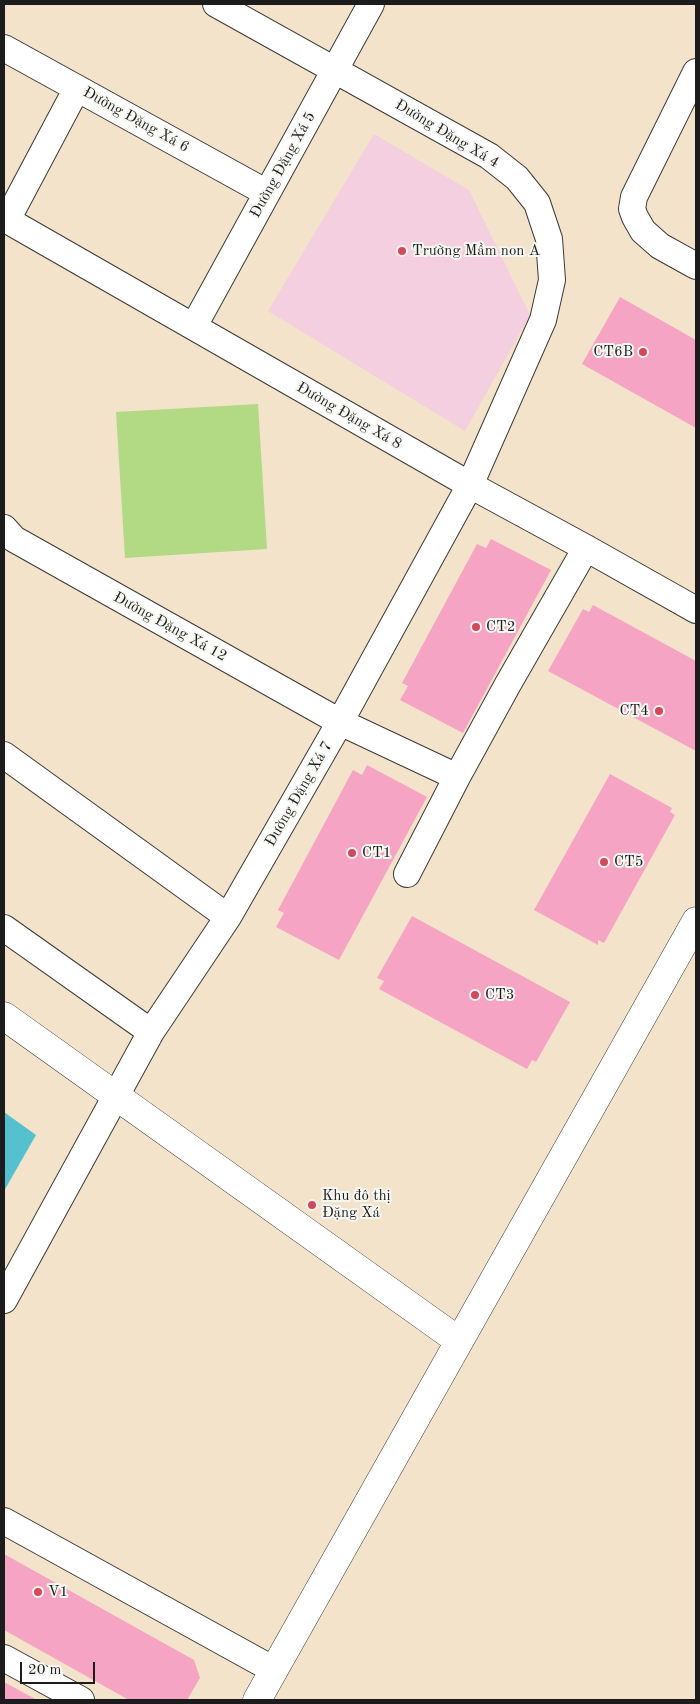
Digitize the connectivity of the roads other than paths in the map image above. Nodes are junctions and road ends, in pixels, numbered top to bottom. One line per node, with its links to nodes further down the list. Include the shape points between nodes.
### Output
1 (216, 4): 4 (street, Đường Đặng Xá 4)
2 (371, 4): 4 (street, Đường Đặng Xá 5)
3 (4, 48): 6 (street, Đường Đặng Xá 6)
4 (335, 70): 7 (street, Đường Đặng Xá 5); 11 (street, Đường Đặng Xá 4, via 489,156 517,178 537,204 549,239 552,280 543,320)
5 (696, 72): 9 (street, via 634,197 632,208 643,231 660,246)
6 (77, 88): 7 (street, Đường Đặng Xá 6); 8 (street)
7 (267, 194): 10 (street, Đường Đặng Xá 5)
8 (5, 221): 10 (street, Đường Đặng Xá 8)
9 (696, 266)
10 (194, 326): 11 (street, Đường Đặng Xá 8)
11 (470, 485): 13 (street, Đường Đặng Xá 8); 15 (street, Đường Đặng Xá 7)
12 (4, 528): 15 (street, Đường Đặng Xá 12, via 14,539)
13 (586, 548): 14 (street, Đường Đặng Xá 8); 17 (street)
14 (696, 610)
15 (340, 722): 17 (street, Đường Đặng Xá 12); 19 (street, Đường Đặng Xá 7)
16 (4, 755): 19 (street)
17 (457, 777): 18 (street)
18 (407, 874)
19 (228, 917): 23 (street, Đường Đặng Xá 7)
20 (696, 921): 26 (street)
21 (4, 928): 23 (street)
22 (4, 1016): 24 (street)
23 (151, 1032): 24 (street, Đường Đặng Xá 7)
24 (116, 1096): 25 (street, Đường Đặng Xá 7); 26 (street)
25 (4, 1299)
26 (459, 1341): 29 (street)
27 (4, 1521): 29 (street)
28 (4, 1658): 30 (street)
29 (274, 1670): 31 (street)
30 (81, 1700)
31 (256, 1700)

